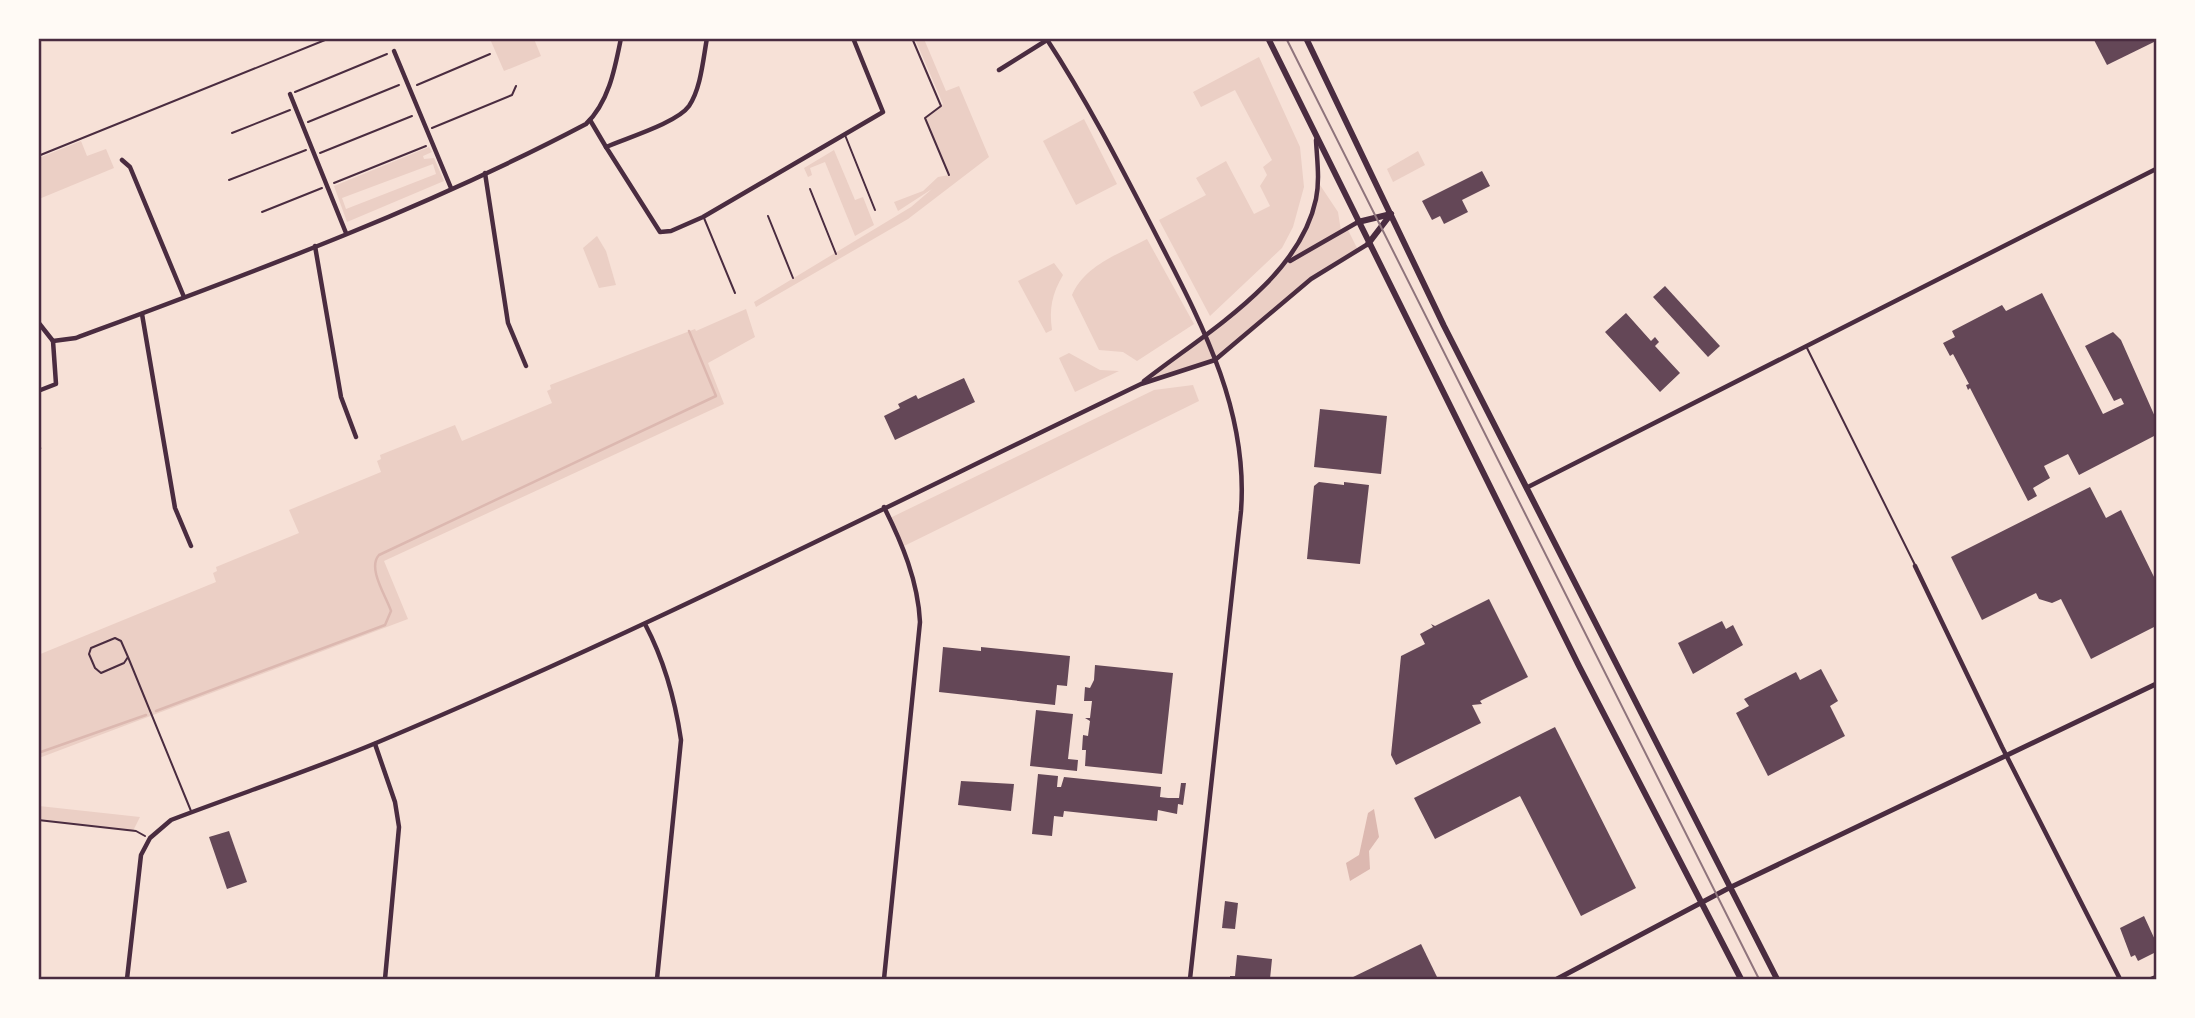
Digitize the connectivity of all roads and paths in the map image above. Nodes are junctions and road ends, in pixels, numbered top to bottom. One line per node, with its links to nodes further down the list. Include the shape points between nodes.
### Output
1 (330, 38): 28 (path)
2 (621, 38): 18 (street, via 614,72)
3 (707, 38): 25 (street, via 688,108)
4 (853, 38): 22 (street, via 883,112)
5 (912, 38): 32 (path, via 941,106 925,118)
6 (1268, 38): 23 (main road)
7 (1306, 38): 39 (main road)
8 (1047, 39): 11 (street); 53 (street, via 1092,109)
9 (394, 51): 12 (street); 15 (path)
10 (490, 54): 14 (path)
11 (999, 71)
12 (407, 82): 14 (street); 19 (path)
13 (516, 86): 20 (path, via 512,94)
14 (410, 88): 17 (street)
15 (290, 94): 16 (street)
16 (296, 108): 19 (street); 21 (path)
17 (420, 113): 20 (street); 27 (path)
18 (590, 120): 25 (street); 31 (street)
19 (303, 124): 26 (street)
20 (427, 130): 24 (street)
21 (232, 133)
22 (844, 135): 37 (lane); 41 (street)
23 (1316, 140): 42 (main road); 47 (street, via 1318,182 1312,216)
24 (432, 144): 34 (path); 35 (street)
25 (606, 147): 41 (street, via 660,232)
26 (312, 148): 27 (street); 33 (path)
27 (315, 155): 34 (street)
28 (38, 156)
29 (122, 160): 50 (street, via 130,167)
30 (2157, 169): 55 (street)
31 (485, 173): 35 (street); 57 (street, via 509,323)
32 (949, 175)
33 (229, 180)
34 (327, 186): 38 (path); 43 (street)
35 (450, 188): 43 (street)
36 (810, 189): 46 (path)
37 (875, 210)
38 (262, 212)
39 (1391, 214): 42 (main road); 44 (main road); 61 (main road)
40 (768, 216): 48 (path)
41 (704, 217): 49 (lane)
42 (1358, 222): 44 (main road); 47 (street)
43 (346, 233): 45 (street)
44 (1368, 244): 56 (street, via 1311,279); 74 (main road)
45 (315, 246): 50 (street); 60 (street, via 341,397)
46 (836, 254)
47 (1286, 263): 53 (street)
48 (793, 278)
49 (735, 293)
50 (184, 297): 51 (street)
51 (142, 314): 54 (street, via 76,338); 63 (street, via 175,508)
52 (38, 322): 54 (street)
53 (1208, 336): 56 (street); 58 (street)
54 (52, 341): 59 (street, via 56,384)
55 (1806, 347): 61 (street); 64 (lane)
56 (1215, 360): 58 (street); 80 (street, via 1238,429 1244,477)
57 (526, 366)
58 (1141, 384): 62 (street)
59 (38, 391)
60 (356, 437)
61 (1528, 488): 73 (main road)
62 (884, 507): 65 (street); 79 (street, via 914,582 920,622)
63 (191, 546)
64 (1915, 566): 69 (street)
65 (645, 624): 68 (street); 78 (street, via 676,704 681,740)
66 (128, 657): 66 (lane, via 101,673 89,654 92,648 116,638); 70 (lane)
67 (2157, 684): 69 (street)
68 (375, 744): 70 (street); 77 (street, via 400,827)
69 (2007, 757): 73 (street); 84 (street)
70 (191, 812): 72 (street, via 171,820)
71 (38, 820): 72 (path, via 136,831)
72 (150, 838): 76 (street, via 139,864)
73 (1729, 888): 74 (street); 83 (main road)
74 (1702, 904): 81 (street); 82 (main road)
75 (2157, 976): 85 (street)
76 (127, 979)
77 (386, 979)
78 (657, 979)
79 (884, 979)
80 (1190, 979)
81 (1557, 979)
82 (1741, 979)
83 (1777, 979)
84 (2120, 979)
85 (2151, 979)

